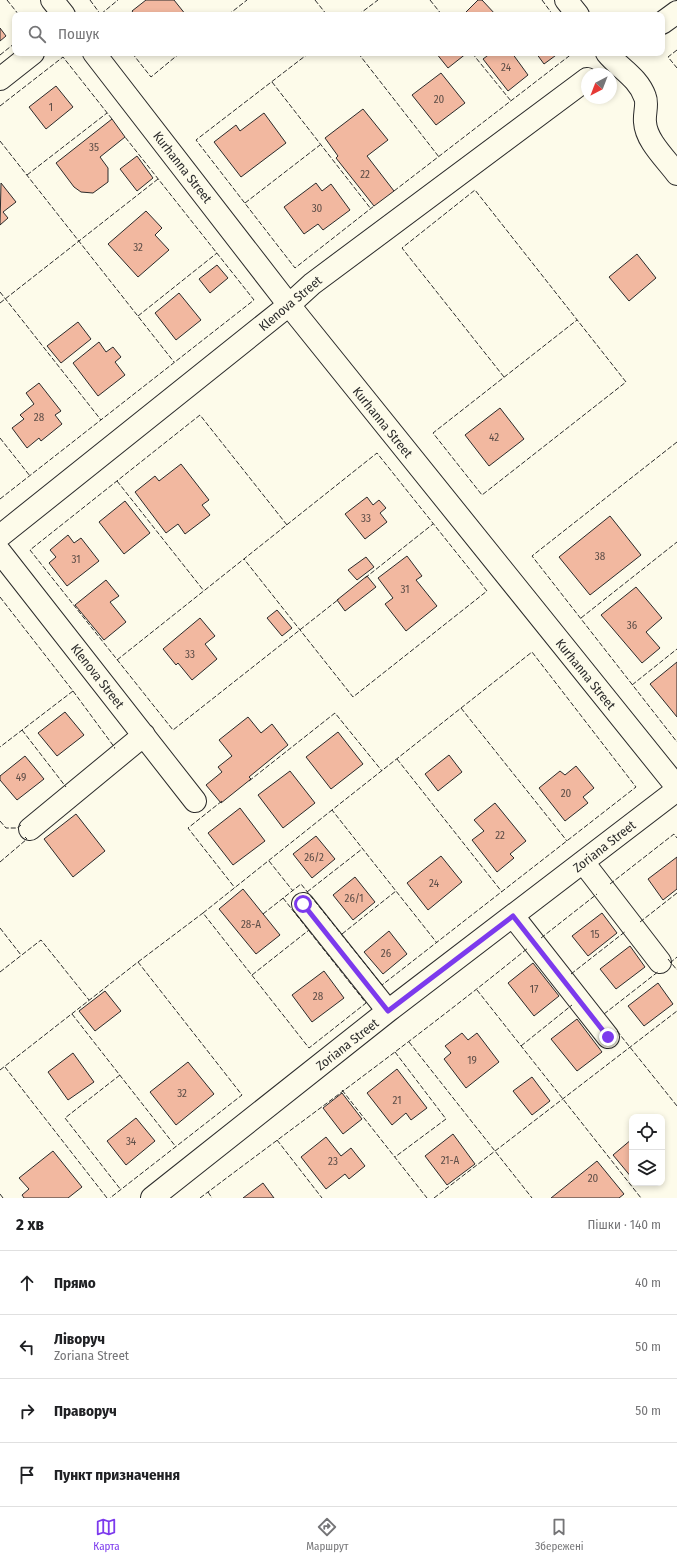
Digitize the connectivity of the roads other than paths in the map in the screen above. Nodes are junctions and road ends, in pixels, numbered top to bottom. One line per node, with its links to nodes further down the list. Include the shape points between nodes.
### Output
1 (52, 0): 3 (street)
2 (566, 0): 4 (street)
3 (62, 12)
4 (576, 12)
5 (677, 12): 6 (street)
6 (665, 21)
7 (29, 56): 12 (street)
8 (96, 56): 15 (street, Kurhanna Street)
9 (613, 56): 11 (street)
10 (615, 56): 14 (street, via 646,98 645,123 652,141)
11 (600, 68)
12 (0, 79)
13 (581, 83): 15 (street, Klenova Street, via 312,284)
14 (677, 174)
15 (290, 305): 16 (street, Klenova Street); 19 (street, Kurhanna Street)
16 (0, 536)
17 (0, 552): 18 (street, Klenova Street)
18 (144, 735): 20 (street, Klenova Street); 21 (street)
19 (677, 788): 22 (street, Zoriana Street)
20 (195, 800)
21 (30, 829)
22 (583, 862): 24 (street, Zoriana Street); 25 (street)
23 (303, 904): 26 (street)
24 (513, 916): 26 (street, Zoriana Street); 27 (street)
25 (660, 962)
26 (388, 1011): 28 (street, Zoriana Street)
27 (608, 1037)
28 (152, 1198)

